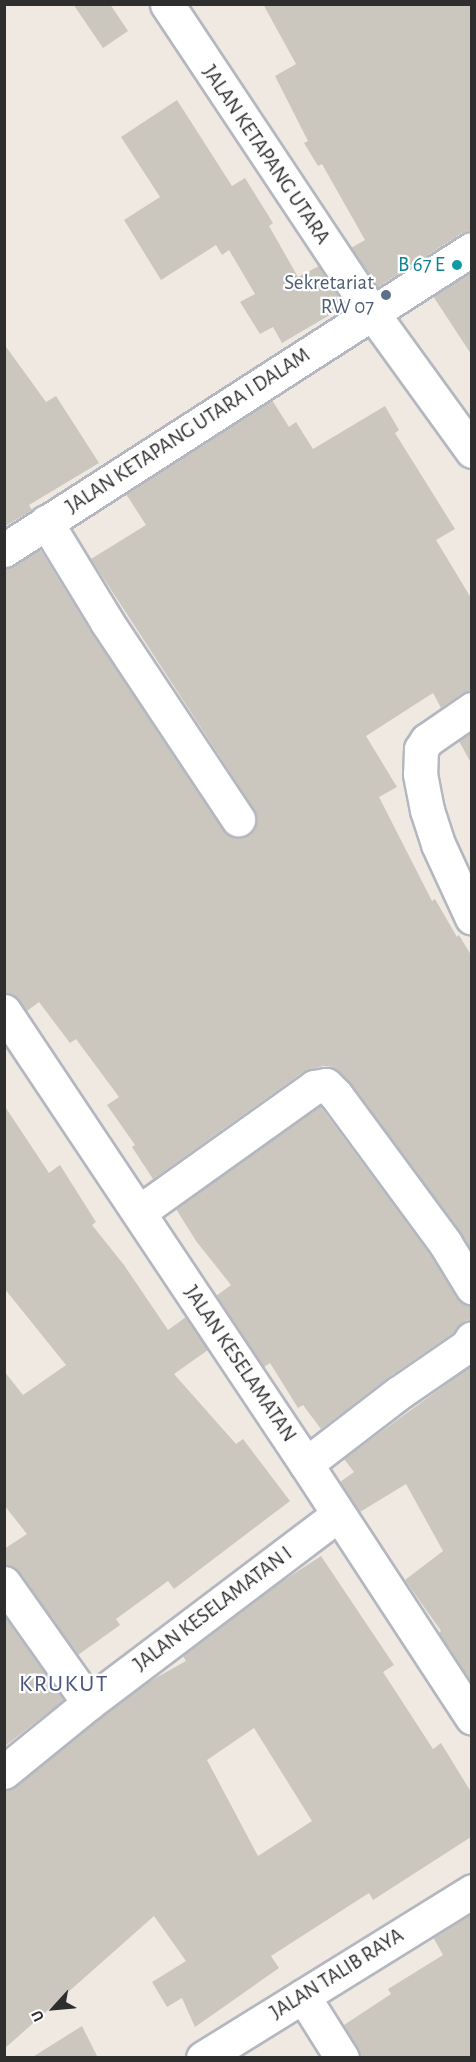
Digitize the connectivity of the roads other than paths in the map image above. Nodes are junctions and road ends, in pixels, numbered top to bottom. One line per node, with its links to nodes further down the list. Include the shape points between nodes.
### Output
1 (167, 4): 3 (street, JALAN KETAPANG UTARA)
2 (471, 249): 3 (street, JALAN KETAPANG UTARA I DALAM)
3 (373, 314): 4 (street, JALAN KETAPANG UTARA); 5 (street, JALAN KETAPANG UTARA I DALAM)
4 (471, 451)
5 (46, 522): 6 (street, JALAN KETAPANG UTARA I DALAM); 8 (street, via 107,622)
6 (4, 550)
7 (471, 709): 9 (street, via 427,740 421,749 420,774 438,844)
8 (238, 819)
9 (471, 918)
10 (4, 1011): 11 (street, JALAN KESELAMATAN)
11 (139, 1212): 12 (street, via 314,1087 326,1085 445,1243); 14 (street, JALAN KESELAMATAN)
12 (471, 1287)
13 (471, 1338): 14 (street, via 467,1346)
14 (306, 1464): 15 (street, JALAN KESELAMATAN)
15 (338, 1515): 17 (street, JALAN KESELAMATAN I); 18 (street, JALAN KESELAMATAN)
16 (4, 1583): 17 (street)
17 (89, 1703): 19 (street, JALAN KESELAMATAN I)
18 (471, 1718)
19 (4, 1772)
20 (471, 1891): 21 (street, JALAN TALIB RAYA)
21 (303, 1996): 22 (street, JALAN TALIB RAYA); 23 (street)
22 (203, 2058)
23 (342, 2058)

